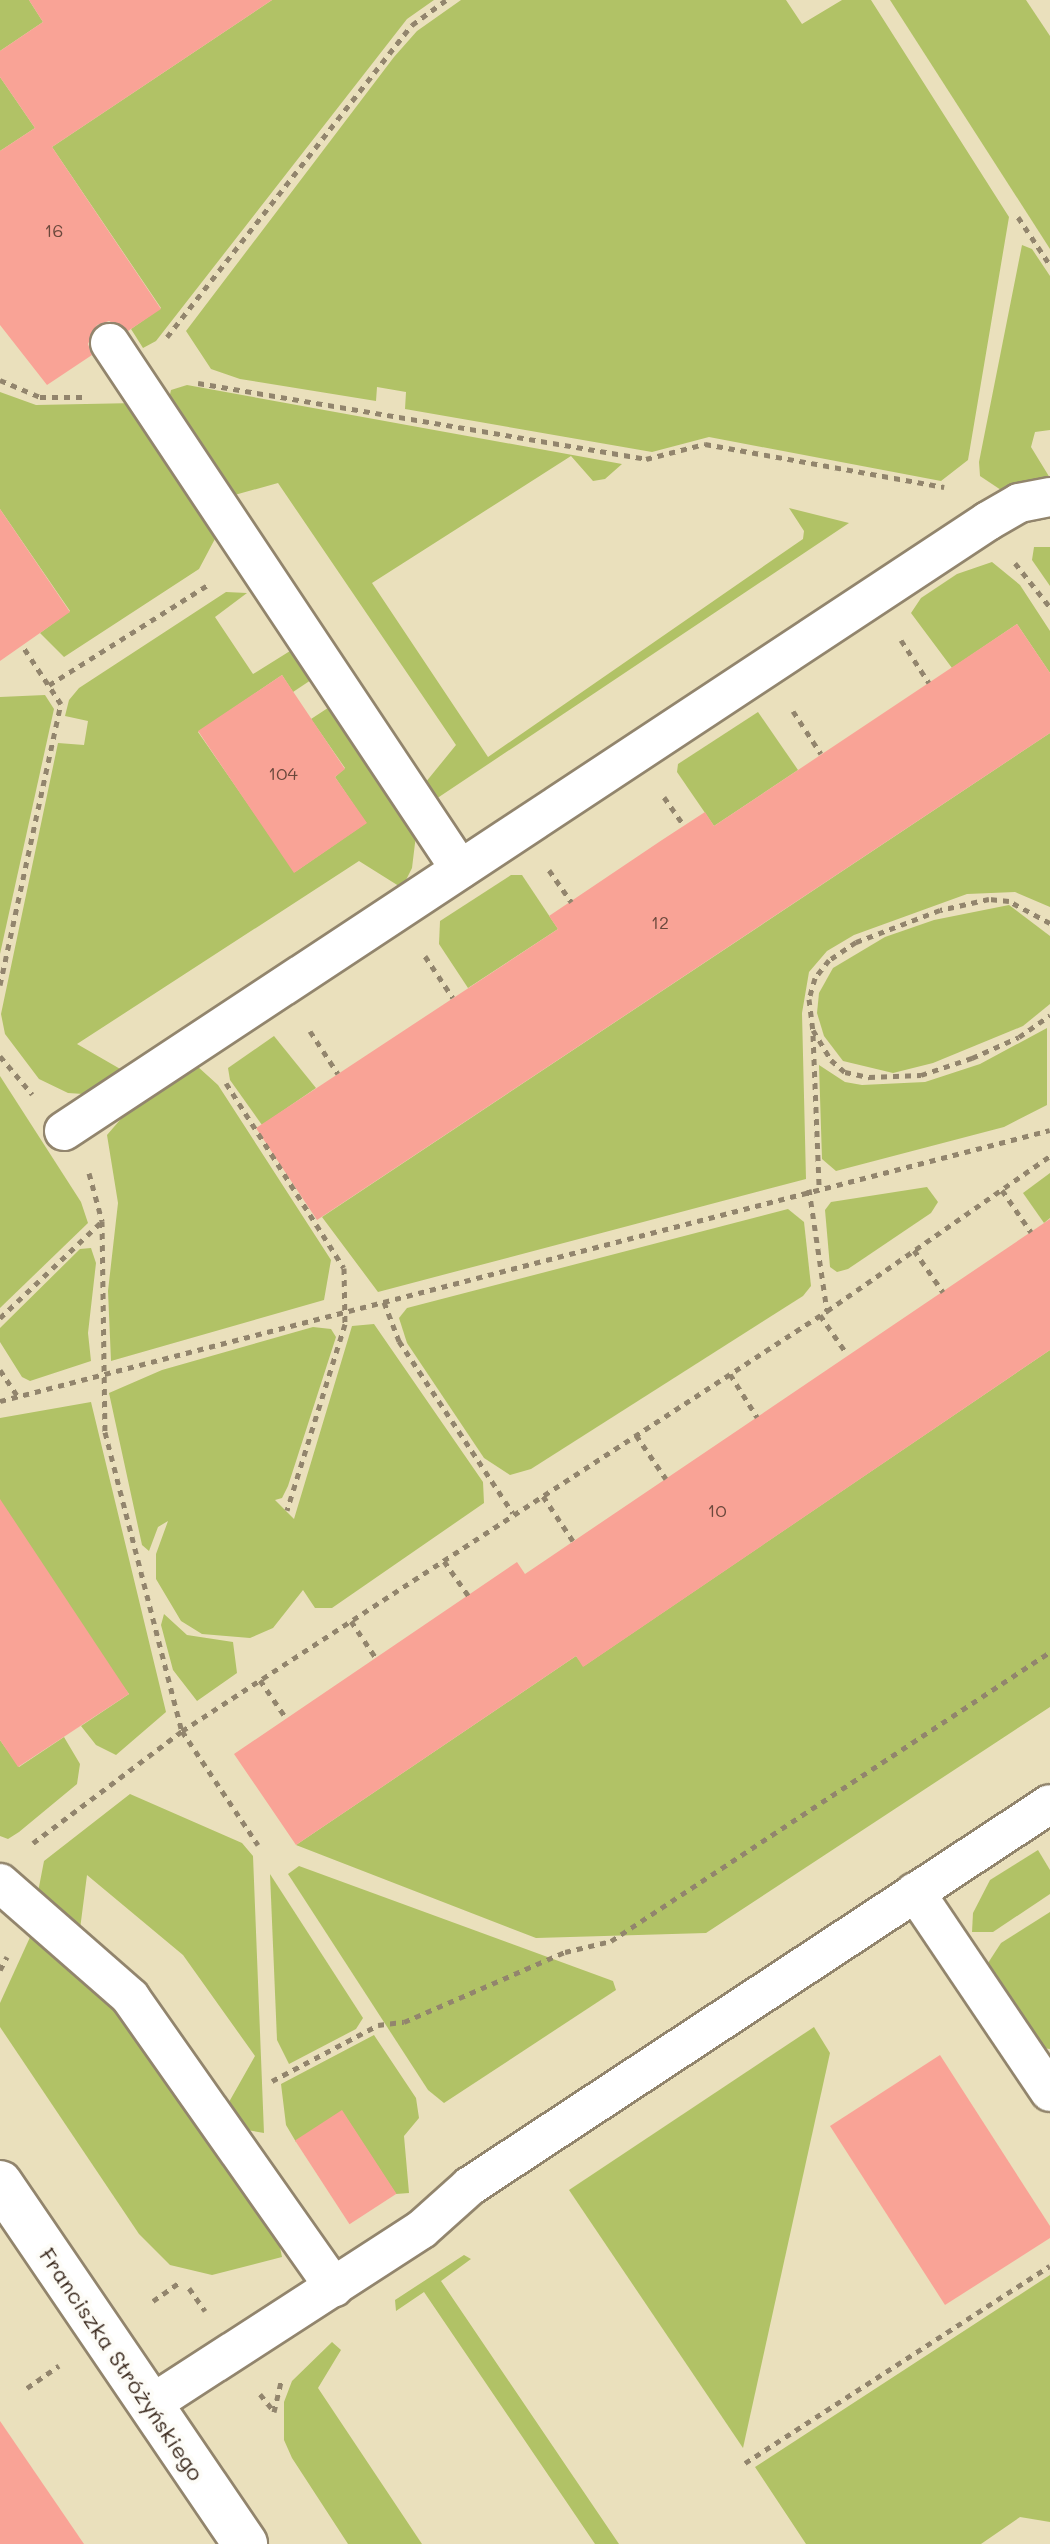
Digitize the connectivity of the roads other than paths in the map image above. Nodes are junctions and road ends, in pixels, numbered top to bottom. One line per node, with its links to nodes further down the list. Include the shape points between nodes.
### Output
1 (110, 343): 3 (lane)
2 (1035, 500): 3 (lane)
3 (460, 869): 4 (lane)
4 (64, 1131)
5 (1050, 1804): 7 (lane)
6 (0, 1883): 10 (lane, via 130,1997)
7 (915, 1892): 8 (lane); 10 (lane, via 470,2186 422,2229)
8 (1050, 2092)
9 (0, 2183): 11 (street, Franciszka Stróżyńskiego)
10 (334, 2287): 11 (lane)
11 (150, 2405): 12 (street, Franciszka Stróżyńskiego)
12 (245, 2544)

